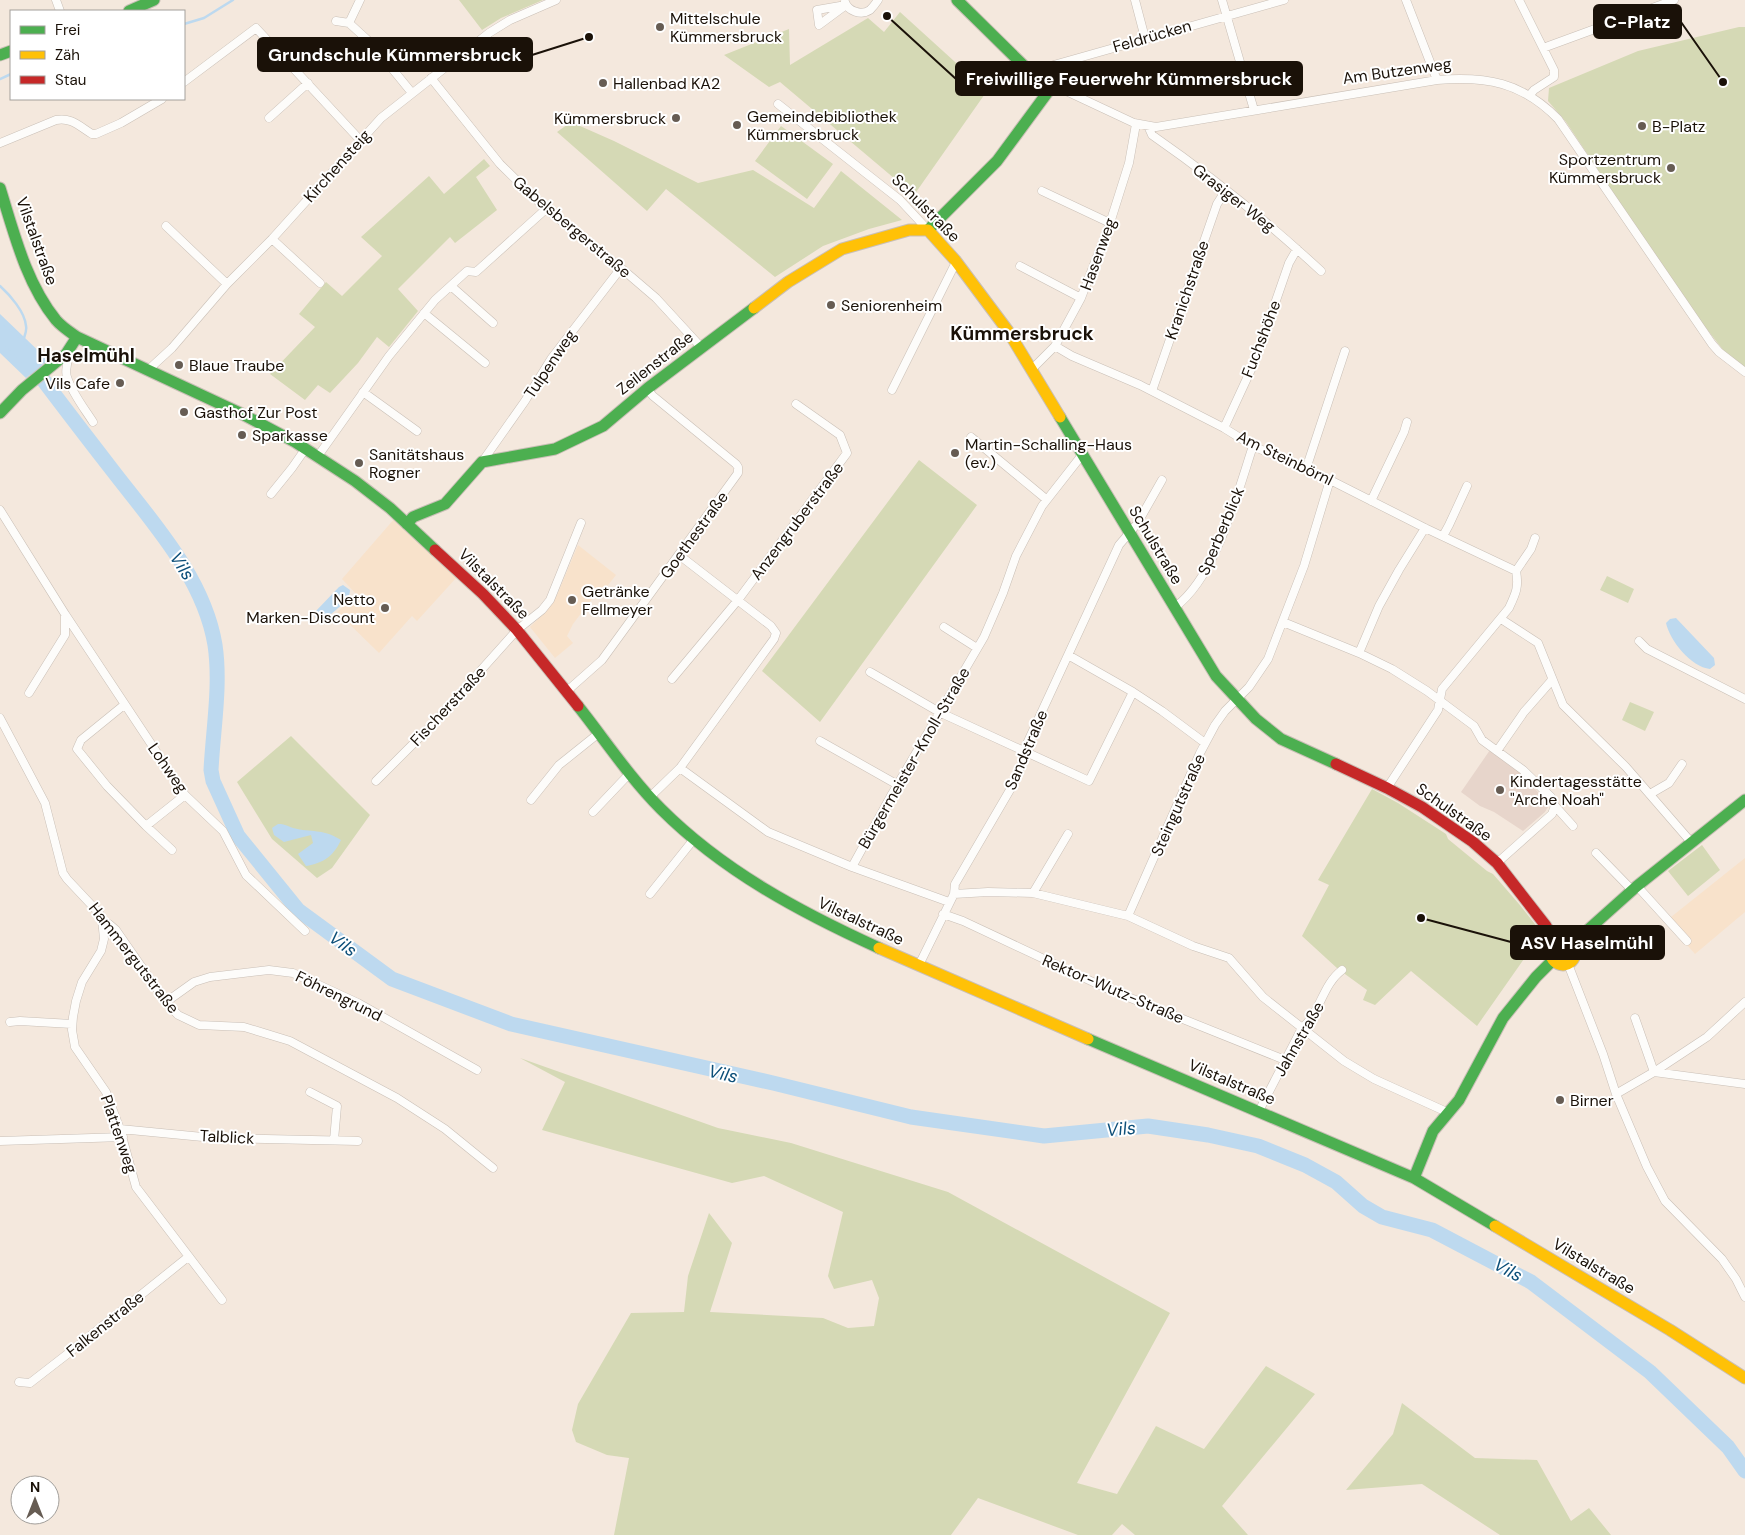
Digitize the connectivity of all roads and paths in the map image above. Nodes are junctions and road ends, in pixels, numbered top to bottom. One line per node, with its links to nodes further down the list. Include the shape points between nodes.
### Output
1 (154, 0): 13 (street)
2 (360, 0): 16 (street)
3 (556, 0): 21 (street, Kirchensteig, via 488,33)
4 (878, 0): 12 (street, via 862,12 853,11)
5 (957, 0): 20 (street, Am Butzenweg)
6 (1135, 0): 17 (street)
7 (1222, 0): 14 (street)
8 (1284, 0): 14 (street, Feldrücken)
9 (1406, 0): 22 (street)
10 (1519, 0): 18 (street)
11 (1674, 0): 18 (street)
12 (845, 2)
13 (133, 7)
14 (1226, 16): 17 (street, Feldrücken); 30 (street)
15 (336, 21): 16 (street)
16 (349, 23): 26 (street, via 372,44)
17 (1145, 38): 19 (street, Feldrücken)
18 (1543, 48): 27 (street, via 1554,77)
19 (1050, 66): 20 (street, Feldrücken); 25 (street)
20 (1030, 70): 25 (street, Am Butzenweg)
21 (431, 78): 26 (street, Kirchensteig); 39 (street, Gabelsbergerstraße, via 500,164)
22 (1437, 80): 27 (street, Am Butzenweg, via 1487,80 1513,87); 30 (street, Am Butzenweg)
23 (185, 81): 24 (street, via 256,28)
24 (308, 84): 31 (street); 34 (street)
25 (1053, 84): 32 (street, Am Butzenweg); 42 (street, via 997,161)
26 (412, 93): 34 (street, Kirchensteig)
27 (1529, 96): 63 (street, Am Butzenweg, via 1548,108 1565,128 1712,344)
28 (160, 100): 35 (street, via 96,134 63,119)
29 (778, 104): 42 (street, Schulstraße, via 900,200)
30 (1254, 110): 33 (street, Am Butzenweg)
31 (269, 118)
32 (1136, 124): 33 (street, Am Butzenweg); 40 (street, Hasenweg, via 1129,163)
33 (1148, 126): 37 (street, Grasiger Weg, via 1152,135)
34 (360, 140): 43 (street, Kirchensteig)
35 (0, 144)
36 (0, 188): 55 (street, Vilstalstraße, via 34,286 56,320)
37 (1226, 190): 44 (street, Grasiger Weg); 66 (street, Kranichstraße, via 1217,204)
38 (1042, 191): 40 (street)
39 (546, 209): 47 (street, Gabelsbergerstraße); 51 (street, via 476,272 467,272)
40 (1110, 222): 52 (street, Hasenweg)
41 (166, 226): 50 (street)
42 (928, 230): 45 (street, Schulstraße); 57 (street, Zeilenstraße, via 909,230 842,249 788,282)
43 (272, 239): 49 (street); 50 (street, Kirchensteig)
44 (1298, 250): 48 (street, Grasiger Weg); 72 (street, Fuchshöhe, via 1289,263 1255,361)
45 (956, 262): 62 (street, Schulstraße, via 1008,331); 65 (street)
46 (1020, 266): 52 (street)
47 (621, 268): 57 (street, Gabelsbergerstraße, via 656,298); 79 (street, Tulpenweg, via 551,359)
48 (1321, 271)
49 (320, 283)
50 (227, 284): 61 (street, Kirchensteig, via 172,348)
51 (451, 286): 53 (street); 54 (street)
52 (1081, 298): 56 (street, Hasenweg)
53 (424, 313): 60 (street); 67 (street)
54 (493, 323)
55 (77, 337): 59 (street); 61 (street, Vilstalstraße)
56 (1055, 346): 62 (street, Hasenweg); 66 (street, Am Steinbörnl)
57 (701, 347): 64 (street, Zeilenstraße)
58 (1345, 351): 80 (street)
59 (63, 357): 69 (street, via 22,390); 70 (street, via 68,359 67,376)
60 (485, 363)
61 (148, 370): 76 (street, Vilstalstraße)
62 (1031, 370): 77 (street, Schulstraße)
63 (1745, 372)
64 (647, 389): 79 (street, Zeilenstraße, via 603,426 555,449); 94 (street, Goethestraße, via 738,467 738,473)
65 (892, 390)
66 (1152, 391): 72 (street, Am Steinbörnl)
67 (363, 392): 73 (street); 78 (street)
68 (796, 404): 96 (street, Anzengruberstraße, via 840,434 847,453)
69 (0, 413)
70 (93, 422)
71 (1407, 422): 86 (street)
72 (1224, 428): 75 (street, Am Steinbörnl)
73 (417, 431)
74 (971, 437): 85 (street)
75 (1253, 446): 80 (street, Am Steinbörnl); 97 (street, Sperberblick, via 1209,565 1186,599)
76 (306, 448): 78 (street, Vilstalstraße); 84 (street)
77 (1082, 455): 85 (street, Bürgermeister-Knoll-Straße); 91 (street, Schulstraße)
78 (318, 456): 89 (street, Vilstalstraße, via 355,480)
79 (482, 462): 89 (street, via 446,504 413,517)
80 (1306, 469): 82 (street, Am Steinbörnl)
81 (1162, 480): 91 (street, Sandstraße)
82 (1330, 480): 86 (street, Am Steinbörnl); 100 (street, Steingutstraße)
83 (1467, 486): 92 (street)
84 (271, 494)
85 (1046, 499): 104 (street, Bürgermeister-Knoll-Straße, via 1016,556)
86 (1371, 501): 90 (street, Am Steinbörnl)
87 (0, 510): 98 (street, Lohweg)
88 (581, 523): 102 (street, Fischerstraße, via 550,600)
89 (407, 524): 102 (street, Vilstalstraße)
90 (1425, 528): 92 (street, Am Steinbörnl); 105 (street, via 1398,570)
91 (1130, 531): 97 (street, Schulstraße); 106 (street, Sandstraße, via 1119,545)
92 (1443, 536): 95 (street, Am Steinbörnl)
93 (1535, 538): 95 (street, via 1531,550)
94 (680, 555): 96 (street); 110 (street, Goethestraße, via 602,660)
95 (1516, 571): 99 (street, via 1516,592)
96 (738, 600): 108 (street); 125 (street, via 771,626 776,633 774,639)
97 (1174, 607): 113 (street, Schulstraße, via 1216,676)
98 (66, 614): 111 (street, via 65,635); 116 (street, Lohweg)
99 (1501, 618): 109 (street, via 1538,643); 115 (street, via 1442,690)
100 (1283, 622): 105 (street); 113 (street, Steingutstraße, via 1268,659)
101 (944, 627): 104 (street, Bürgermeister-Knoll-Straße)
102 (517, 630): 110 (street, Vilstalstraße); 127 (street, Fischerstraße, via 431,726)
103 (1639, 641): 114 (street, via 1648,649)
104 (977, 648): 117 (street, Bürgermeister-Knoll-Straße)
105 (1359, 653): 115 (street)
106 (1068, 655): 112 (street); 122 (street, Sandstraße)
107 (870, 672): 117 (street)
108 (672, 679)
109 (1552, 680): 123 (street, via 1524,712); 130 (street, via 1563,705)
110 (567, 691): 119 (street, Vilstalstraße)
111 (29, 692)
112 (1133, 692): 121 (street); 122 (street, via 1089,781)
113 (1237, 699): 121 (street, Steingutstraße, via 1225,711); 129 (street, Schulstraße, via 1281,738)
114 (1745, 699)
115 (1439, 700): 123 (street, via 1474,726 1482,740); 129 (street, via 1438,710)
116 (124, 705): 131 (street, Lohweg); 137 (street, via 81,740 76,749)
117 (941, 713): 122 (street); 128 (street, Bürgermeister-Knoll-Straße)
118 (0, 718): 152 (street, Hammergutstraße, via 45,803 63,873 96,908)
119 (599, 733): 126 (street, Vilstalstraße); 133 (street, via 559,765)
120 (820, 741): 128 (street)
121 (1205, 743): 151 (street, Steingutstraße)
122 (1024, 750): 149 (street, Sandstraße, via 1014,782 954,884)
123 (1498, 751): 135 (street, via 1551,797)
124 (1682, 764): 130 (street, via 1670,783)
125 (680, 768): 132 (street); 145 (street, via 768,832)
126 (630, 773): 132 (street, Vilstalstraße); 136 (street)
127 (376, 781)
128 (898, 785): 145 (street, Bürgermeister-Knoll-Straße)
129 (1387, 788): 144 (street, Schulstraße, via 1444,821)
130 (1650, 794): 141 (street)
131 (185, 795): 137 (street); 153 (street, Lohweg, via 223,831 246,875)
132 (650, 797): 140 (street, Vilstalstraße)
133 (531, 800)
134 (1745, 800): 141 (street)
135 (1555, 806): 138 (street); 144 (street, via 1552,814)
136 (593, 812)
137 (146, 826): 142 (street)
138 (1573, 826)
139 (1068, 834): 147 (street)
140 (694, 839): 148 (street); 159 (street, Vilstalstraße, via 759,887 831,926)
141 (1691, 842): 146 (street)
142 (172, 850)
143 (1596, 853): 146 (street)
144 (1497, 863): 155 (street, Schulstraße)
145 (852, 867): 149 (street)
146 (1634, 888): 154 (street); 156 (street)
147 (1033, 893): 149 (street, via 988,892); 151 (street)
148 (650, 894)
149 (951, 898): 150 (street, Sandstraße)
150 (943, 914): 159 (street, Sandstraße); 167 (street, Rektor-Wutz-Straße, via 1108,989)
151 (1128, 916): 166 (street, via 1193,946 1229,958 1263,997)
152 (103, 924): 161 (street, Hammergutstraße, via 109,924 116,930); 165 (street, Plattenweg, via 101,951 82,982)
153 (305, 931)
154 (1687, 941)
155 (1556, 943): 156 (street, via 1564,941); 157 (street, via 1551,950)
156 (1571, 945): 158 (street, via 1574,955)
157 (1554, 960): 158 (street, via 1562,965); 174 (street, via 1503,1018)
158 (1568, 964): 172 (street)
159 (919, 965): 173 (street, Vilstalstraße)
160 (1342, 970): 166 (street, Jahnstraße, via 1333,977 1311,1020)
161 (166, 1002): 168 (street, Föhrengrund, via 194,982 210,976 269,970 293,973 358,1003); 180 (street, Hammergutstraße, via 178,1015 199,1025 244,1028 290,1041 397,1098 445,1129)
162 (1745, 1002): 169 (street, via 1707,1037)
163 (1634, 1018): 169 (street)
164 (10, 1022): 165 (street)
165 (72, 1024): 175 (street, Plattenweg, via 75,1047 106,1092)
166 (1302, 1028): 167 (street, Jahnstraße); 174 (street, via 1344,1061 1374,1079)
167 (1285, 1060): 173 (street, Jahnstraße)
168 (477, 1070)
169 (1654, 1072): 170 (street); 172 (street)
170 (1745, 1084)
171 (310, 1092): 177 (street, via 337,1106)
172 (1616, 1094): 183 (street, via 1665,1201 1722,1259)
173 (1259, 1111): 181 (street, Vilstalstraße)
174 (1449, 1113): 181 (street, via 1433,1131)
175 (120, 1129): 176 (street, Plattenweg); 177 (street, Talblick, via 213,1138)
176 (123, 1138): 178 (street); 182 (street, Plattenweg, via 136,1187)
177 (334, 1140): 179 (street, Talblick)
178 (0, 1141)
179 (358, 1141)
180 (494, 1168)
181 (1414, 1178): 185 (street, Vilstalstraße)
182 (188, 1256): 184 (street, Plattenweg); 186 (street, Falkenstraße, via 30,1383)
183 (1745, 1297)
184 (222, 1300)
185 (1745, 1378)
186 (19, 1382)

